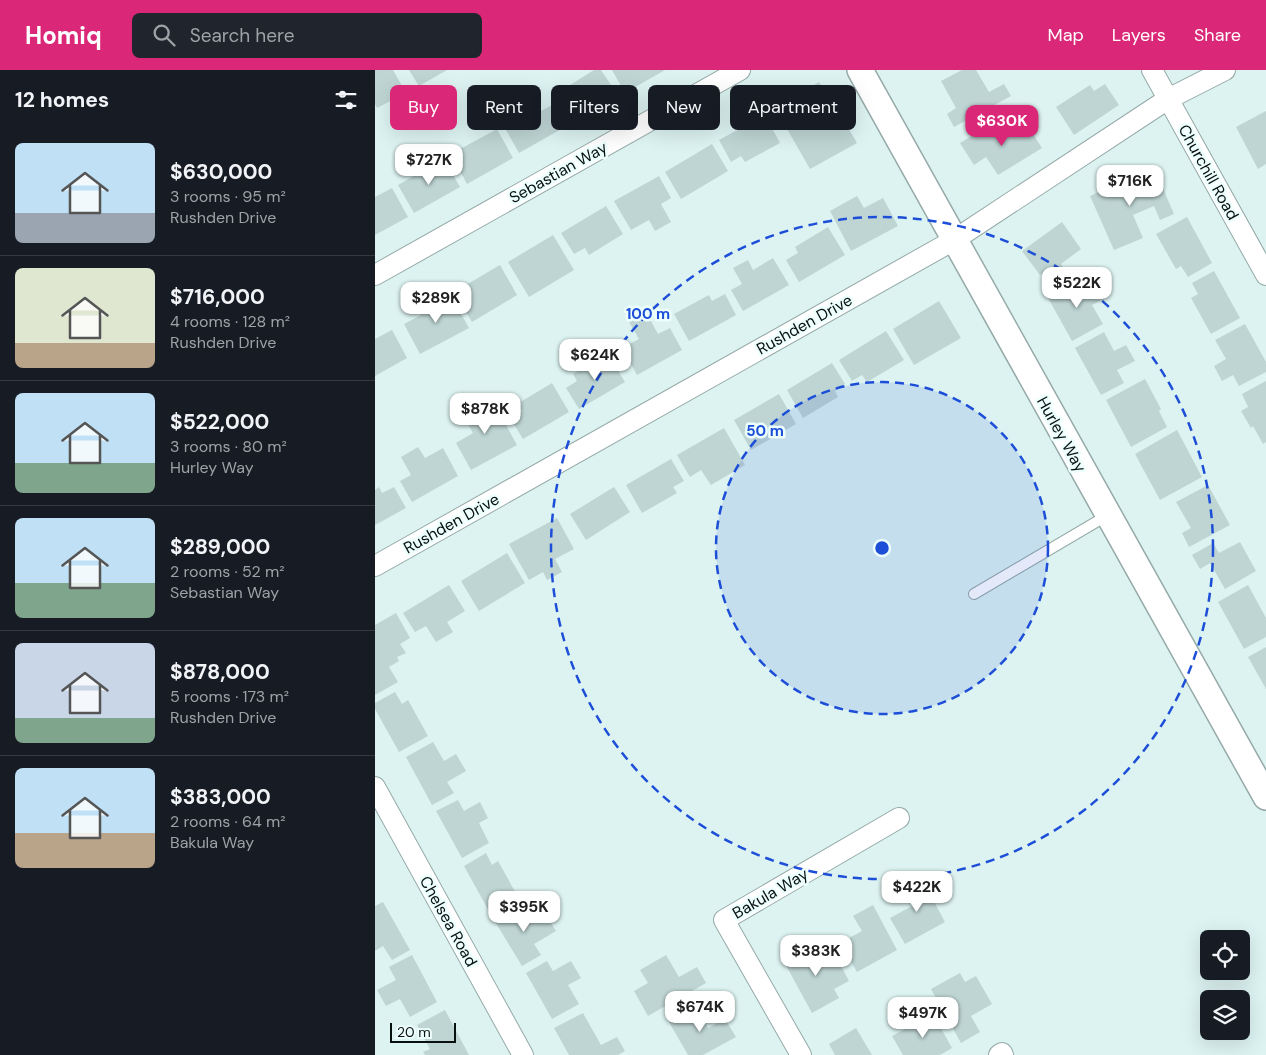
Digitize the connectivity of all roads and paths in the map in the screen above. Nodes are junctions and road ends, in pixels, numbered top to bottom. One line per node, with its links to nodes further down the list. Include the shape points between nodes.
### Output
1 (740, 70): 7 (street, Sebastian Way)
2 (860, 70): 6 (street, Hurley Way)
3 (1152, 70): 5 (street, Churchill Road)
4 (1225, 70): 5 (street, Rushden Drive)
5 (1168, 99): 6 (street, Rushden Drive); 8 (street, Churchill Road)
6 (954, 240): 9 (street, Hurley Way); 10 (street, Rushden Drive)
7 (375, 275)
8 (1266, 275)
9 (1108, 515): 11 (lane); 13 (street, Hurley Way)
10 (375, 566)
11 (974, 594)
12 (375, 787): 15 (street, Chelsea Road)
13 (1266, 797)
14 (899, 818): 16 (street, Bakula Way, via 724,920)
15 (523, 1055)
16 (801, 1055)
17 (999, 1055): 18 (street)
18 (1003, 1055)

